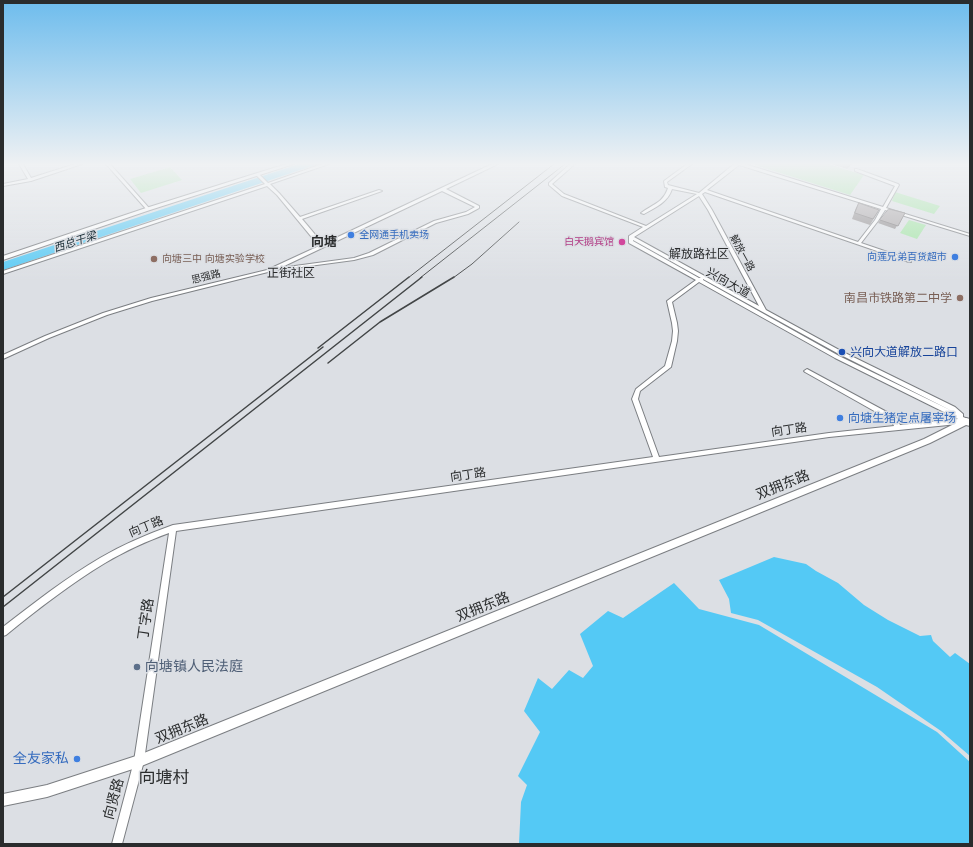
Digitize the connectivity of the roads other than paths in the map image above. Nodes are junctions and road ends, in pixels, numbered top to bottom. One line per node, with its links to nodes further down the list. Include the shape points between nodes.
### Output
1 (143, 204): 15 (street)
2 (166, 204): 15 (main road)
3 (209, 204): 26 (street)
4 (285, 204): 18 (street)
5 (342, 204): 18 (street)
6 (411, 204): 22 (street, 思强路)
7 (471, 204): 25 (street, via 478,207 467,213 435,222 371,254 321,264)
8 (584, 204): 19 (street)
9 (658, 204): 17 (street)
10 (684, 204): 19 (street)
11 (706, 204): 28 (street, 解放一路)
12 (743, 204): 21 (street)
13 (866, 204): 16 (street)
14 (887, 204): 16 (street)
15 (148, 209): 23 (main road)
16 (884, 209): 20 (street); 21 (street)
17 (643, 213)
18 (299, 219): 22 (street)
19 (646, 227): 27 (street, 兴向大道, via 631,237 631,242)
20 (970, 235)
21 (858, 244): 24 (street)
22 (322, 246): 25 (street, 思强路)
23 (3, 258)
24 (909, 261)
25 (269, 270): 30 (street, 思强路, via 105,314)
26 (3, 273)
27 (701, 279): 28 (street, 兴向大道); 29 (street, 兴向大道); 34 (street, via 670,301 670,310 676,325 668,367 638,390 635,399)
28 (764, 311): 29 (street, 解放一路); 32 (street, 兴向大道, via 953,409)
29 (770, 320): 32 (street, 兴向大道, via 837,357)
30 (3, 357)
31 (807, 371): 33 (street, via 894,419)
32 (968, 422): 33 (street, 向丁路); 37 (main road, 双拥东路, via 927,441)
33 (898, 428): 34 (street, 向丁路, via 830,435)
34 (657, 460): 35 (street, 向丁路)
35 (173, 528): 36 (street, 向丁路, via 144,538 112,554 70,580); 37 (street, 丁字路)
36 (3, 632)
37 (139, 761): 38 (main road, 双拥东路, via 47,790); 39 (street, 向贤路)
38 (3, 800)
39 (117, 844)

